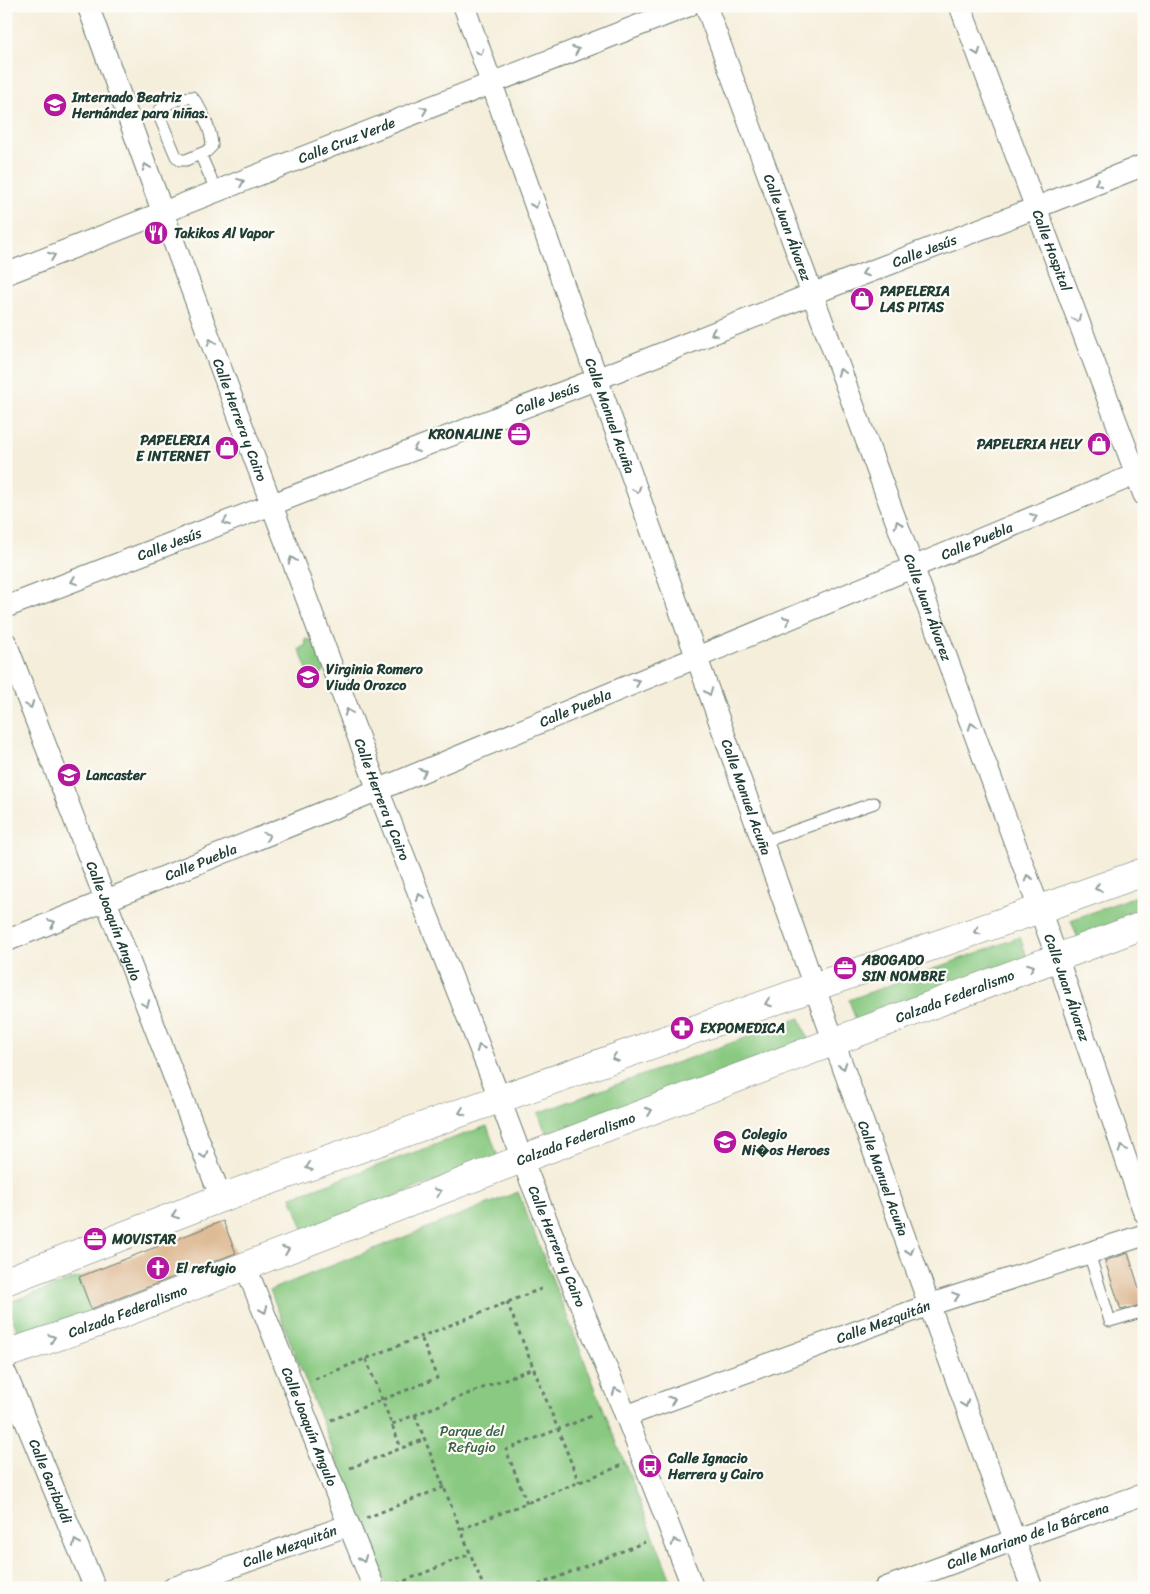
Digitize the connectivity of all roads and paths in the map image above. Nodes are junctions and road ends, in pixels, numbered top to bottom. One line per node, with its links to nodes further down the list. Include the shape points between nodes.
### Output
1 (88, 6): 11 (street, Calle Herrera y Cairo, one-way to 1)
2 (464, 6): 6 (street, Calle Manuel Acuña, one-way to 6)
3 (688, 6): 6 (street, Calle Cruz Verde, one-way to 3)
4 (706, 6): 13 (street, Calle Juan Álvarez)
5 (960, 6): 10 (street, Calle Hospital, one-way to 10)
6 (491, 84): 9 (street, Calle Cruz Verde, one-way to 6); 14 (street, Calle Manuel Acuña, one-way to 14)
7 (200, 154): 7 (lane, via 212,146 212,138 198,103 192,97 182,97 164,106 159,111 160,118 176,156 186,160); 9 (lane)
8 (1144, 165): 10 (street, Calle Jesús, one-way to 10)
9 (217, 192): 11 (street, Calle Cruz Verde)
10 (1036, 208): 13 (street, Calle Jesús, one-way to 13); 15 (street, Calle Hospital, one-way to 15)
11 (163, 213): 12 (street, Calle Cruz Verde, one-way to 11); 17 (street, Calle Herrera y Cairo, one-way to 11)
12 (6, 274)
13 (812, 294): 14 (street, Calle Jesús, one-way to 14); 18 (street, Calle Juan Álvarez, one-way to 13)
14 (597, 379): 17 (street, Calle Jesús, one-way to 17); 21 (street, Calle Manuel Acuña, one-way to 21)
15 (1140, 473): 16 (street, Calle Hospital); 18 (street, Calle Puebla, one-way to 15)
16 (1144, 495)
17 (271, 505): 19 (street, Calle Jesús, one-way to 19); 22 (street, Calle Herrera y Cairo, one-way to 17)
18 (914, 567): 21 (street, Calle Puebla, one-way to 18); 27 (street, Calle Juan Álvarez, one-way to 18)
19 (6, 607)
20 (6, 644): 26 (street, Calle Joaquín Angulo, one-way to 26)
21 (697, 658): 22 (street, Calle Puebla, one-way to 21); 24 (street, Calle Manuel Acuña, one-way to 24)
22 (378, 790): 26 (street, Calle Puebla, one-way to 22); 33 (street, Calle Herrera y Cairo, one-way to 22)
23 (874, 803): 24 (lane)
24 (763, 842): 31 (street, Calle Manuel Acuña)
25 (1144, 872): 27 (main road, one-way to 27)
26 (106, 901): 29 (street, Calle Puebla, one-way to 26); 35 (street, Calle Joaquín Angulo, one-way to 35)
27 (1040, 909): 30 (street, Calle Juan Álvarez); 31 (main road, one-way to 31)
28 (1144, 925): 30 (main road, Calzada Federalismo)
29 (6, 941)
30 (1057, 957): 32 (main road, Calzada Federalismo, one-way to 30); 36 (street, Calle Juan Álvarez, one-way to 30)
31 (814, 987): 32 (street, Calle Manuel Acuña); 33 (main road, one-way to 33)
32 (834, 1041): 34 (main road, Calzada Federalismo, one-way to 32); 43 (street, Calle Manuel Acuña, one-way to 43)
33 (499, 1099): 34 (street, Calle Herrera y Cairo); 35 (main road, one-way to 35)
34 (522, 1159): 39 (main road, Calzada Federalismo, one-way to 34); 54 (street, Calle Herrera y Cairo, one-way to 34)
35 (221, 1198): 40 (main road, one-way to 40)
36 (1144, 1212)
37 (1144, 1235): 38 (street, Calle Mezquitán)
38 (1089, 1253): 43 (street, Calle Mezquitán, one-way to 38); 44 (lane, via 1110,1321)
39 (245, 1266): 46 (main road, Calzada Federalismo, one-way to 39); 66 (street, Calle Joaquín Angulo, one-way to 66)
40 (6, 1281)
41 (543, 1288): 42 (path)
42 (507, 1302): 45 (path); 48 (path)
43 (929, 1305): 54 (street, Calle Mezquitán, one-way to 43); 68 (street, Calle Manuel Acuña, one-way to 68)
44 (1144, 1312)
45 (421, 1337): 47 (path); 51 (path, via 437,1378)
46 (6, 1354)
47 (366, 1359): 50 (path); 51 (path)
48 (533, 1368): 52 (path); 57 (path)
49 (6, 1374): 72 (street, Calle Garibaldi, one-way to 49)
50 (315, 1379)
51 (382, 1400): 55 (path); 56 (path)
52 (415, 1415): 56 (path); 58 (path)
53 (594, 1415): 57 (path)
54 (626, 1416): 60 (street, Calle Herrera y Cairo)
55 (331, 1420)
56 (392, 1424): 59 (path)
57 (558, 1430): 62 (path); 65 (path, via 506,1450)
58 (425, 1439): 59 (path); 63 (path)
59 (401, 1448): 61 (path)
60 (642, 1457): 62 (path); 77 (street, Calle Herrera y Cairo, one-way to 60)
61 (350, 1468)
62 (579, 1482): 65 (path)
63 (444, 1487): 66 (path); 67 (path)
64 (1144, 1494): 68 (street, Calle Mariano de la Bárcena)
65 (528, 1502): 67 (path)
66 (349, 1525): 73 (street, Calle Mezquitán); 74 (street, Calle Joaquín Angulo, one-way to 74)
67 (461, 1529): 70 (path)
68 (1014, 1540): 78 (street, Calle Mariano de la Bárcena); 79 (street, Calle Manuel Acuña)
69 (645, 1542): 76 (path)
70 (470, 1554): 71 (path); 75 (path)
71 (397, 1584)
72 (95, 1588)
73 (174, 1588)
74 (374, 1588)
75 (484, 1588)
76 (531, 1588)
77 (693, 1588)
78 (885, 1588)
79 (1032, 1588)

